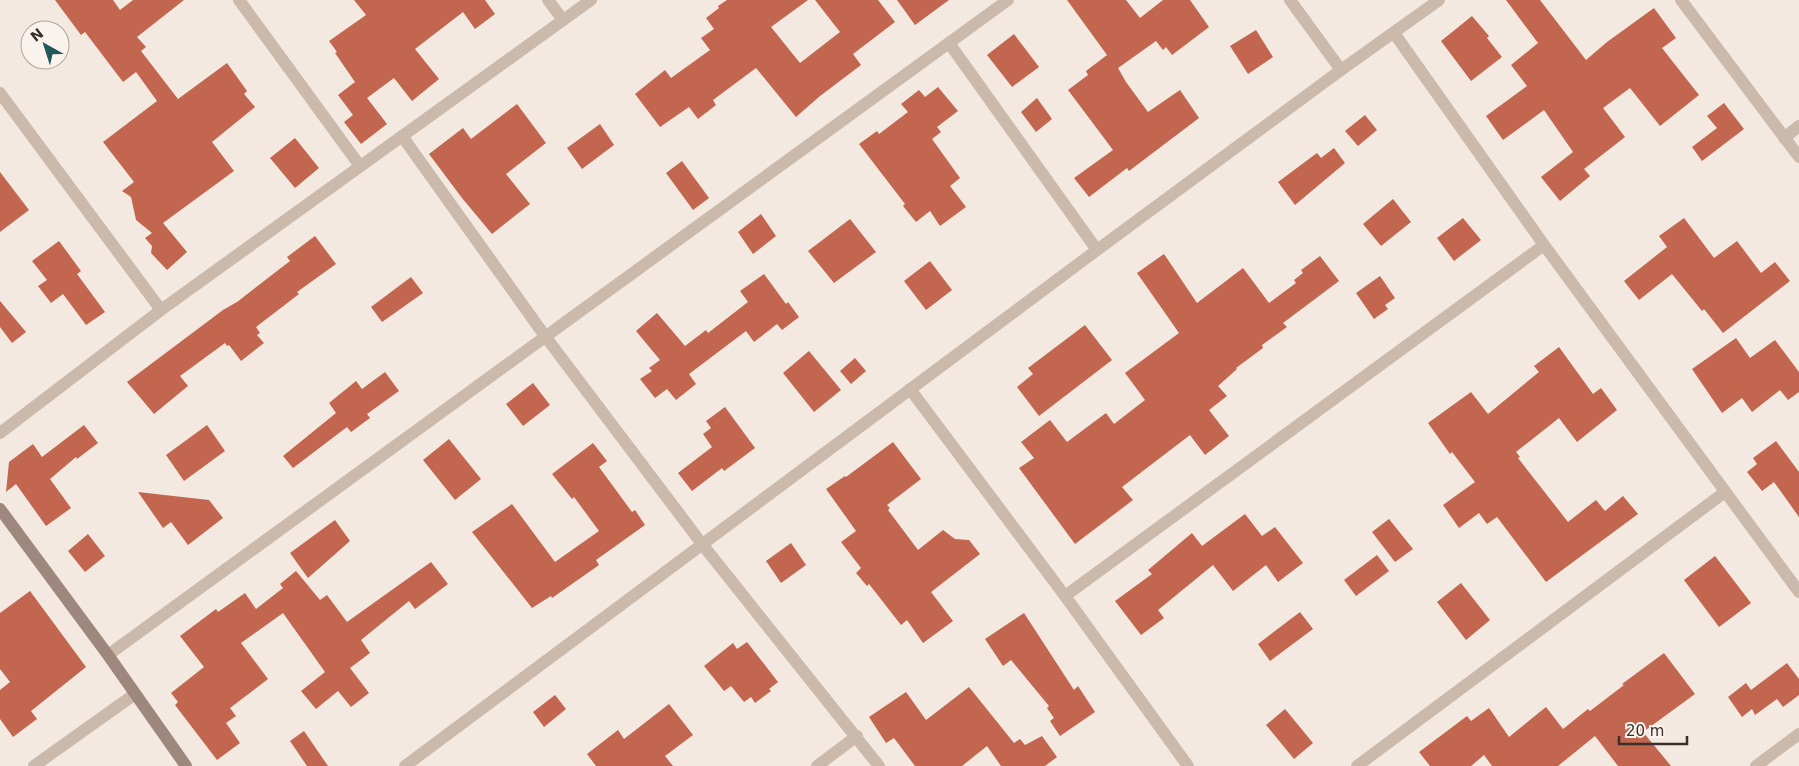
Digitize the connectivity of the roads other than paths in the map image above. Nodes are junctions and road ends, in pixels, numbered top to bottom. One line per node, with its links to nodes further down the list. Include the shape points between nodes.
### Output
1 (239, 0): 17 (street)
2 (548, 0): 8 (street)
3 (591, 0): 8 (street)
4 (1008, 0): 10 (street)
5 (1290, 0): 11 (street)
6 (1439, 0): 9 (street)
7 (1681, 0): 15 (street)
8 (563, 20): 14 (street)
9 (1394, 33): 11 (street); 18 (street)
10 (949, 43): 19 (street); 21 (street)
11 (1341, 70): 19 (street)
12 (0, 93): 20 (street)
13 (1799, 126): 15 (street)
14 (402, 136): 17 (street); 21 (street)
15 (1784, 138): 16 (street)
16 (1799, 157)
17 (360, 166): 20 (street)
18 (1544, 245): 24 (street); 28 (street)
19 (1097, 250): 22 (street)
20 (160, 310): 23 (street)
21 (545, 336): 26 (street); 29 (street)
22 (910, 389): 26 (street); 28 (street)
23 (0, 433)
24 (1725, 492): 27 (street); 39 (street)
25 (0, 510): 29 (street)
26 (702, 544): 32 (street); 35 (street)
27 (1799, 592)
28 (1065, 596): 38 (street)
29 (108, 655): 30 (street)
30 (135, 694): 33 (street); 34 (street)
31 (1799, 734): 40 (street)
32 (857, 736): 36 (street); 37 (street)
33 (34, 766)
34 (186, 766)
35 (404, 766)
36 (817, 766)
37 (879, 766)
38 (1188, 766)
39 (1357, 766)
40 (1756, 766)

